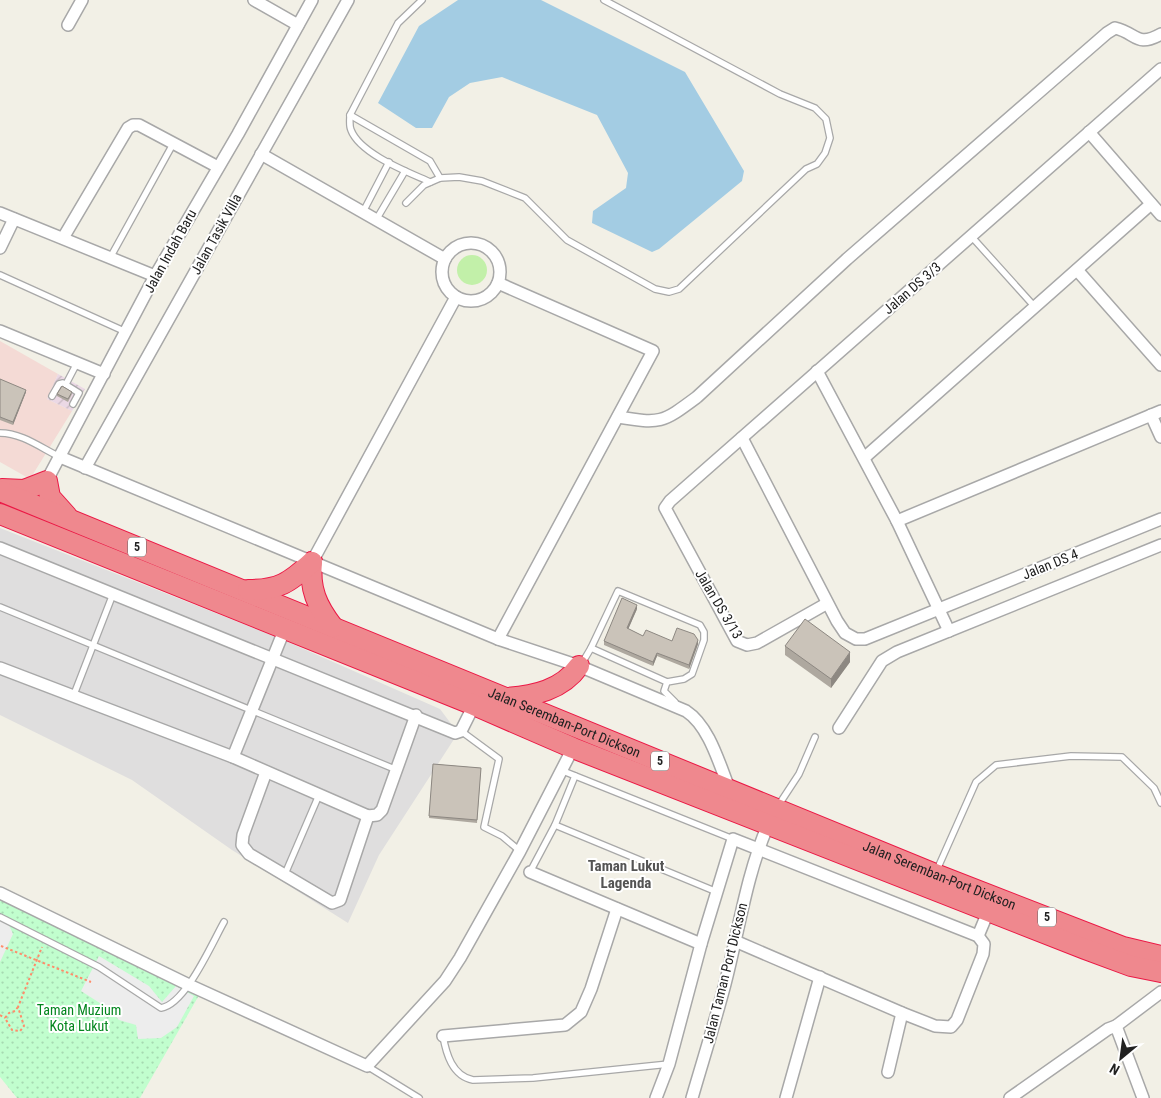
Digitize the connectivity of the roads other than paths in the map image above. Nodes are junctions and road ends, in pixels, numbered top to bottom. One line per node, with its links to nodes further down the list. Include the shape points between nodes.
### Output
1 (82, 0): 7 (street)
2 (254, 0): 8 (street)
3 (312, 0): 8 (street, Jalan Indah Baru)
4 (348, 0): 14 (street, Jalan Tasik Villa)
5 (422, 0): 11 (lane, via 398,23)
6 (604, 0): 18 (lane, via 780,94 815,108 826,119 830,138 826,153 679,290 669,292 655,289 567,240 538,209 514,192 482,181)
7 (68, 25)
8 (298, 26): 16 (street, Jalan Indah Baru)
9 (1161, 34): 48 (street, via 1149,40 1136,40 1115,28 1106,33 847,259 697,397 672,416 652,423)
10 (1161, 69): 12 (street, Jalan DS 3/3)
11 (350, 114): 15 (lane, via 350,129 360,145); 18 (lane, via 430,161)
12 (1089, 132): 21 (street); 27 (street, Jalan DS 3/3)
13 (173, 144): 16 (street); 28 (street, via 139,125 128,128); 30 (lane)
14 (261, 154): 22 (street); 54 (street, Jalan Tasik Villa)
15 (389, 162): 17 (lane); 22 (lane)
16 (218, 168): 34 (street, Jalan Indah Baru)
17 (405, 171): 19 (lane); 26 (lane)
18 (440, 178): 19 (lane)
19 (430, 182): 20 (lane)
20 (406, 203)
21 (1151, 204): 24 (street); 32 (street)
22 (363, 212): 26 (street)
23 (0, 213): 25 (street)
24 (1161, 215)
25 (14, 219): 28 (street); 29 (street)
26 (376, 220): 31 (street)
27 (971, 236): 37 (lane); 42 (street, Jalan DS 3/3)
28 (63, 238): 30 (street)
29 (0, 248)
30 (110, 258): 34 (street)
31 (445, 258): 35 (street, via 460,245 479,244 495,255 500,273); 36 (street, via 442,275)
32 (1077, 270): 37 (street); 41 (street)
33 (0, 275): 39 (lane)
34 (155, 276): 39 (street, Jalan Indah Baru)
35 (498, 283): 36 (street, via 493,291 476,301); 48 (street, via 653,351)
36 (456, 297): 67 (street)
37 (1034, 306): 53 (street)
38 (0, 331): 40 (street)
39 (126, 332): 43 (street, Jalan Indah Baru)
40 (77, 363): 43 (street); 44 (lane)
41 (1161, 365)
42 (817, 371): 51 (street, Jalan DS 3/3); 53 (street)
43 (104, 374): 52 (street, Jalan Indah Baru)
44 (66, 384): 45 (lane, via 59,384); 46 (lane, via 79,393)
45 (52, 396)
46 (73, 404)
47 (1156, 413): 50 (street); 63 (street)
48 (618, 417): 78 (street)
49 (0, 433): 52 (lane, via 29,441)
50 (1161, 437)
51 (742, 438): 58 (street, Jalan DS 3/3); 71 (street, Jalan DS 4)
52 (60, 457): 54 (street); 55 (street, Jalan Indah Baru)
53 (864, 458): 63 (street)
54 (85, 468): 67 (street)
55 (47, 481): 56 (highway, via 24,490); 57 (street, Jalan Indah Baru); 61 (highway, via 50,497)
56 (0, 490): 57 (highway, Jalan Seremban-Port Dickson / 5)
57 (32, 504): 59 (highway); 61 (highway, Jalan Seremban-Port Dickson / 5); 64 (highway)
58 (665, 508): 71 (street, Jalan DS 3/13, via 737,641 747,645 757,643)
59 (0, 510)
60 (0, 514): 64 (highway, Jalan Seremban-Port Dickson / 5)
61 (70, 519): 68 (highway, Jalan Seremban-Port Dickson / 5)
62 (1161, 519): 73 (street, Jalan DS 4)
63 (897, 521): 73 (street)
64 (50, 535): 76 (highway, Jalan Seremban-Port Dickson / 5)
65 (1161, 545): 77 (street, Jalan DS 4)
66 (0, 548): 69 (street)
67 (312, 562): 68 (highway, via 293,578 270,590); 75 (highway, via 311,586 315,600); 78 (street)
68 (241, 589): 70 (highway, Jalan Seremban-Port Dickson / 5)
69 (113, 594): 79 (lane); 81 (street)
70 (268, 601): 74 (highway, Jalan Seremban-Port Dickson / 5); 76 (highway, via 278,612)
71 (826, 604): 73 (street, Jalan DS 4, via 845,633 856,639)
72 (0, 607): 79 (lane)
73 (940, 610): 77 (street)
74 (310, 618): 75 (highway, Jalan Seremban-Port Dickson / 5); 76 (highway, via 299,619)
75 (333, 627): 86 (highway, Jalan Seremban-Port Dickson / 5)
76 (285, 628): 81 (street); 87 (highway, Jalan Seremban-Port Dickson / 5)
77 (949, 631): 92 (street, Jalan DS 4, via 882,661)
78 (498, 639): 82 (street)
79 (94, 646): 85 (lane); 88 (lane)
80 (591, 648): 82 (lane); 84 (lane); 84 (lane, via 618,590 700,625 704,640 692,674)
81 (273, 659): 88 (street); 90 (street)
82 (579, 666): 86 (highway, via 571,678 535,695); 89 (street)
83 (0, 668): 85 (street)
84 (667, 682): 89 (lane, via 664,691)
85 (73, 697): 97 (street)
86 (504, 698): 91 (highway, Jalan Seremban-Port Dickson / 5)
87 (474, 705): 93 (street); 96 (highway, Jalan Seremban-Port Dickson / 5)
88 (252, 711): 97 (street); 98 (lane)
89 (686, 711): 102 (street, via 695,716 703,730)
90 (416, 715): 93 (street, via 455,733); 98 (street)
91 (562, 723): 94 (highway, Jalan Seremban-Port Dickson / 5); 96 (highway)
92 (839, 728)
93 (461, 731): 110 (lane, via 498,758 484,827)
94 (592, 735): 96 (highway); 102 (highway, Jalan Seremban-Port Dickson / 5)
95 (816, 737): 105 (lane, via 799,774)
96 (573, 748): 99 (street); 105 (highway, Jalan Seremban-Port Dickson / 5)
97 (233, 758): 100 (street)
98 (397, 770): 106 (street, via 382,810 377,816)
99 (563, 771): 101 (lane); 110 (street)
100 (266, 772): 103 (street); 112 (street, via 242,845 249,854)
101 (575, 776): 107 (lane); 108 (lane)
102 (728, 788): 105 (highway, Jalan Seremban-Port Dickson / 5)
103 (319, 795): 106 (street); 112 (lane)
104 (1161, 803): 113 (lane, via 1154,788 1122,757 1071,756 996,765 976,782)
105 (774, 812): 109 (street, Jalan Taman Port Dickson); 113 (highway, Jalan Seremban-Port Dickson / 5); 117 (highway, Jalan Seremban-Port Dickson / 5)
106 (368, 816): 112 (street, via 338,902 332,903)
107 (555, 825): 111 (lane); 114 (lane)
108 (733, 839): 109 (street); 114 (street)
109 (758, 848): 120 (street); 121 (street, Jalan Taman Port Dickson, via 742,902)
110 (520, 851): 132 (street, via 445,981)
111 (530, 872): 116 (street)
112 (285, 874)
113 (935, 874): 123 (highway, Jalan Seremban-Port Dickson / 5, via 1123,947)
114 (716, 892): 122 (street)
115 (0, 893): 126 (street)
116 (617, 909): 122 (street); 130 (street, via 581,1012 565,1025)
117 (988, 912): 120 (street); 124 (highway, Jalan Seremban-Port Dickson / 5, via 1131,966)
118 (0, 917): 126 (lane, via 99,967 161,1008 168,1007)
119 (224, 922): 126 (lane)
120 (978, 936): 128 (street, via 983,941 983,954 957,1020 951,1027 935,1026)
121 (735, 941): 125 (street); 136 (street, Jalan Taman Port Dickson)
122 (701, 944): 131 (street)
123 (1161, 956)
124 (1161, 972)
125 (820, 977): 128 (street); 137 (street)
126 (189, 985): 132 (street)
127 (1161, 992): 129 (street)
128 (902, 1013): 133 (street)
129 (1116, 1026): 138 (street); 139 (street)
130 (443, 1036): 131 (lane, via 446,1054 458,1072 473,1080 533,1078)
131 (669, 1064): 135 (street)
132 (366, 1066): 134 (lane)
133 (888, 1072)
134 (419, 1098)
135 (656, 1098)
136 (692, 1098)
137 (786, 1098)
138 (1010, 1098)
139 (1143, 1098)

